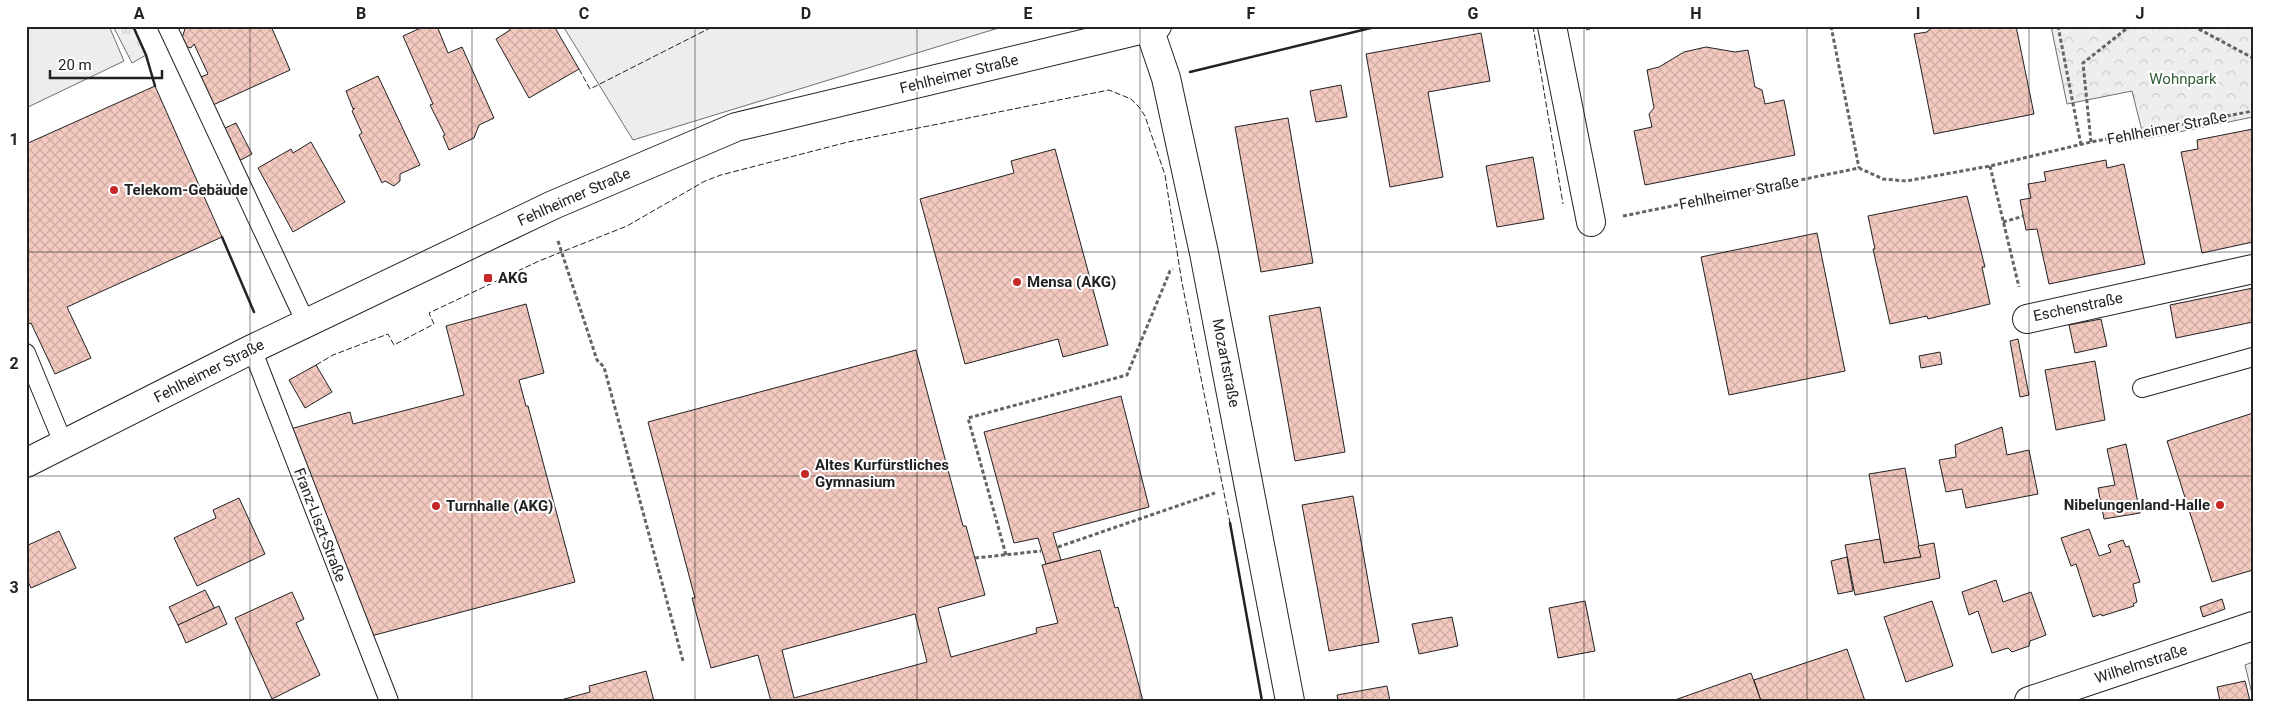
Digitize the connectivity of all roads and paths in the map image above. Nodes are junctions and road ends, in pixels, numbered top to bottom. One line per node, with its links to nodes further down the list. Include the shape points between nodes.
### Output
1 (167, 26): 22 (lane)
2 (1552, 26): 16 (street)
3 (1831, 26): 14 (path)
4 (2058, 26): 12 (path)
5 (2130, 26): 11 (path, via 2083,63)
6 (2193, 26): 8 (path)
7 (1152, 27): 19 (street, Mozartstraße); 22 (street, Fehlheimer Straße, via 736,127 553,205)
8 (2198, 28): 9 (path)
9 (2253, 58)
10 (2253, 111): 11 (path, Fehlheimer Straße)
11 (2091, 142): 12 (path, Fehlheimer Straße)
12 (2081, 145): 13 (path, Fehlheimer Straße)
13 (1990, 166): 14 (path, Fehlheimer Straße, via 1906,181 1883,179); 17 (path, Eschenstraße)
14 (1859, 168): 16 (path, Fehlheimer Straße)
15 (2024, 216): 17 (path)
16 (1591, 222)
17 (2003, 222): 21 (path, Eschenstraße)
18 (562, 252): 35 (path, via 597,360 604,367)
19 (1204, 253): 29 (street, Mozartstraße); 32 (path, via 1170,271 1127,375 968,418)
20 (2253, 269): 21 (street, Eschenstraße)
21 (2027, 319)
22 (306, 323): 23 (street, Fehlheimer Straße)
23 (252, 349): 27 (street, Fehlheimer Straße); 36 (lane, Franz-Liszt-Straße)
24 (26, 353): 27 (lane)
25 (2253, 357): 26 (lane)
26 (2142, 388)
27 (64, 445): 28 (street, Fehlheimer Straße)
28 (26, 463)
29 (1249, 481): 30 (path); 37 (street, Mozartstraße)
30 (1058, 547)
31 (1041, 551): 32 (path)
32 (1006, 554): 33 (path)
33 (975, 558)
34 (2253, 626): 38 (street, Wilhelmstraße)
35 (683, 661)
36 (389, 701)
37 (1290, 701)
38 (2029, 701)

